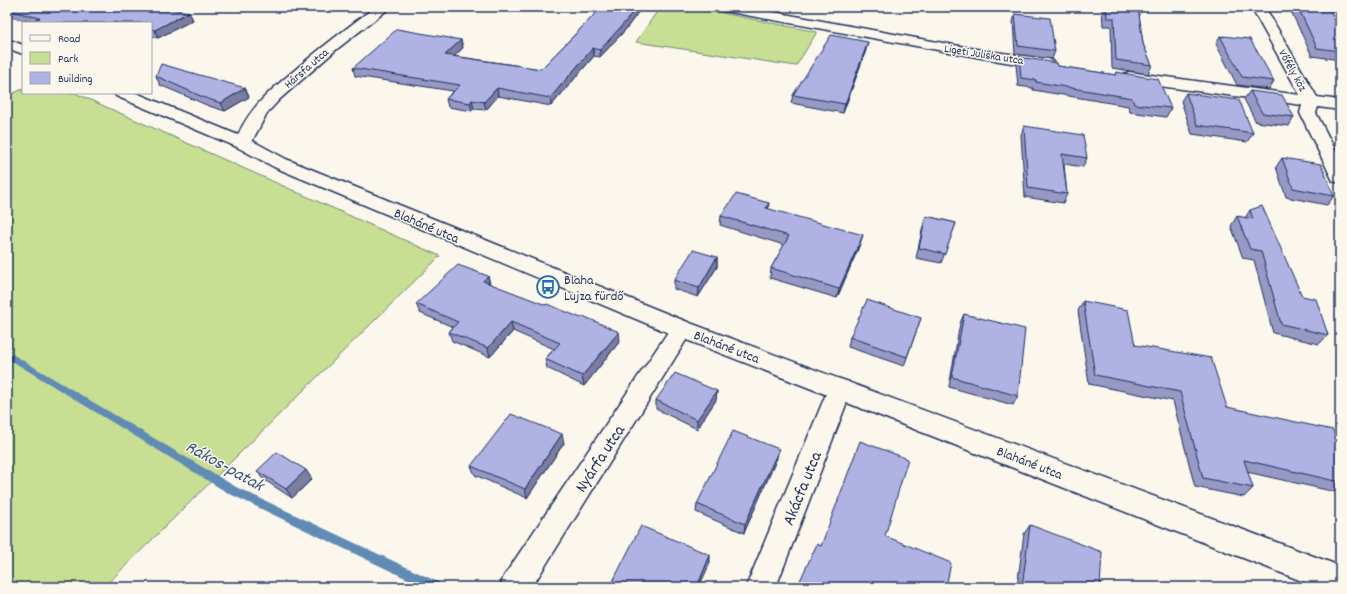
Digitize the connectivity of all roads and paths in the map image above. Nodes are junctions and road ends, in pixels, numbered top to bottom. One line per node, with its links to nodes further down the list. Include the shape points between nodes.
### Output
1 (384, 7): 11 (street, Hársfa utca, via 332,46 274,96 260,111)
2 (724, 7): 6 (street, Ligeti Juliska utca)
3 (1258, 7): 9 (street, Vőfély köz)
4 (7, 43): 5 (street)
5 (22, 50)
6 (1062, 67)
7 (1116, 75): 9 (street)
8 (124, 94): 11 (street, Blaháné utca)
9 (1310, 101): 10 (street); 12 (street, Vőfély köz, via 1308,113)
10 (1340, 105)
11 (243, 143): 13 (street, Blaháné utca, via 295,169)
12 (1340, 177)
13 (682, 329): 14 (street, Blaháné utca); 16 (street, Nyárfa utca)
14 (840, 389): 15 (street, Blaháné utca); 17 (street, Akácfa utca)
15 (1340, 581)
16 (515, 587)
17 (761, 587)

